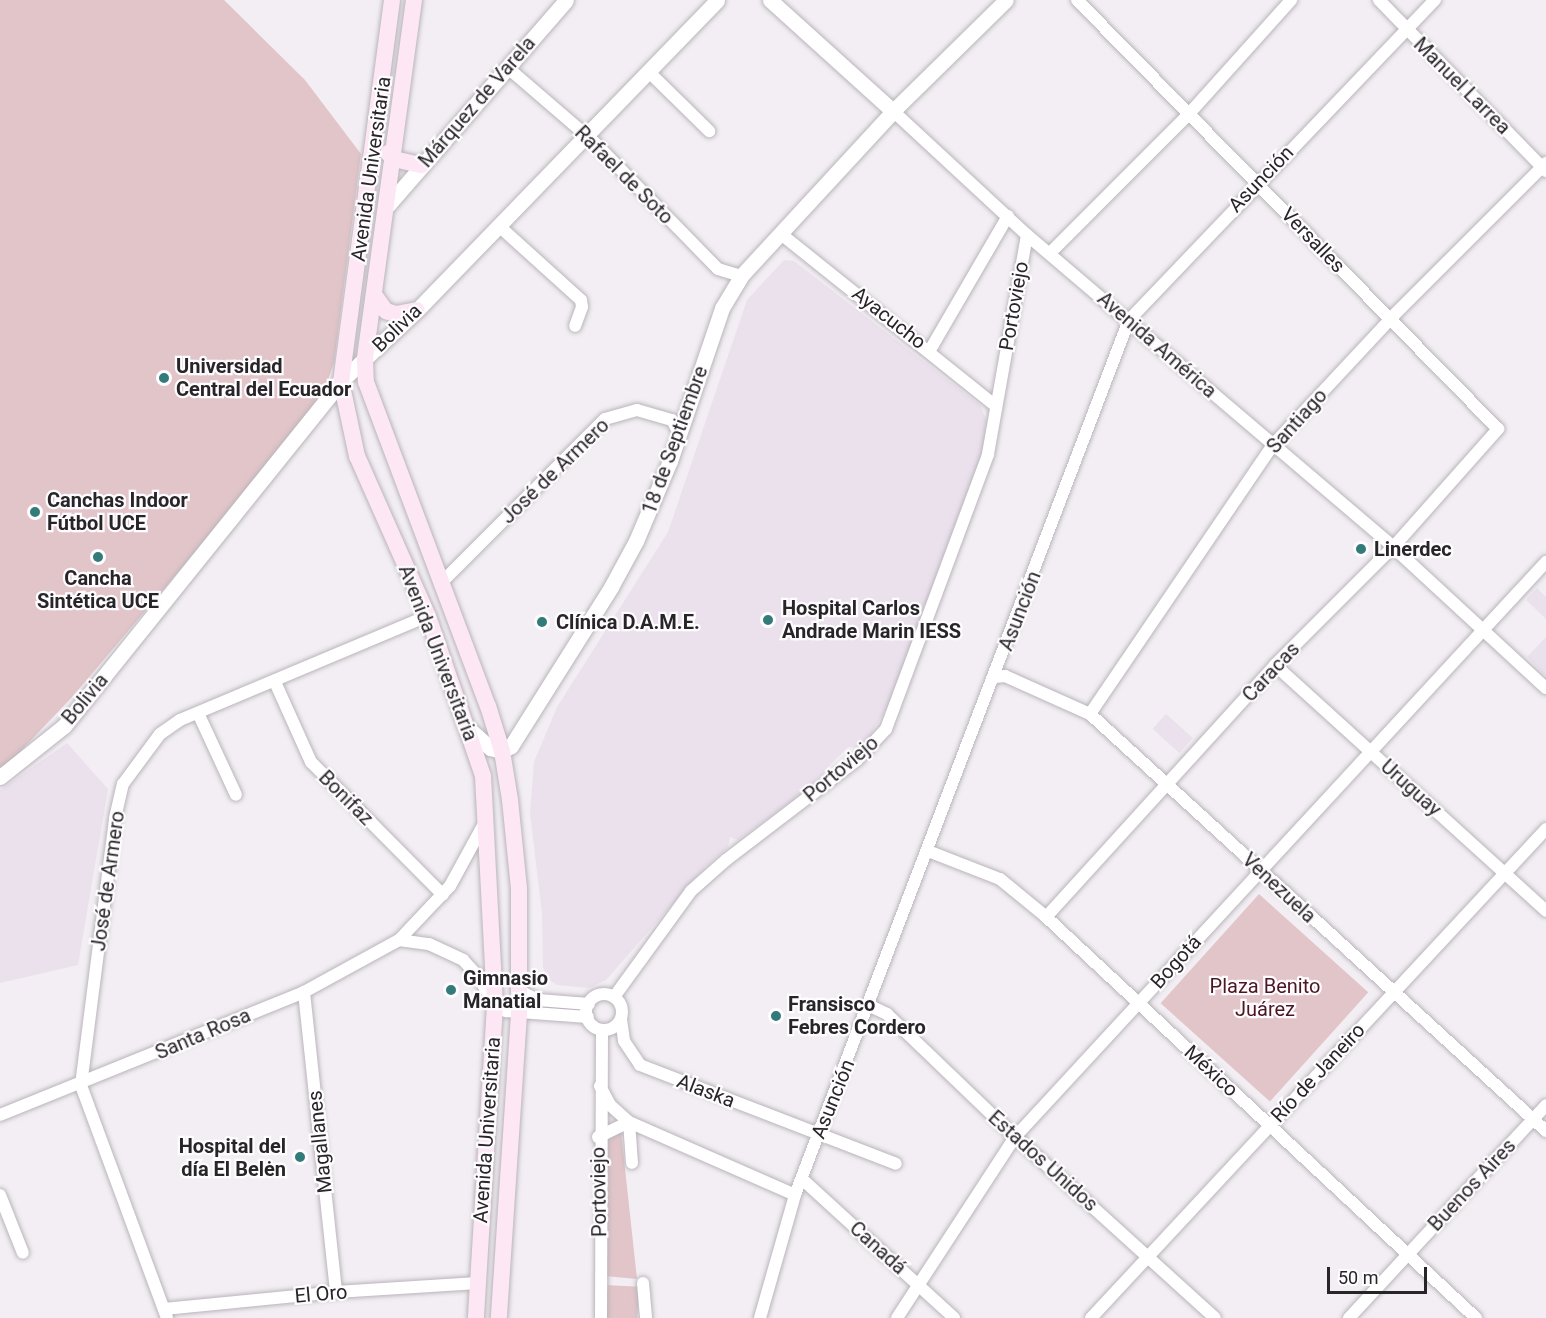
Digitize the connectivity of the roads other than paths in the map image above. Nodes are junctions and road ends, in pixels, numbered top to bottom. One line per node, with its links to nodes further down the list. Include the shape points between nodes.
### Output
1 (392, 0): 18 (main road, Avenida Universitaria)
2 (414, 0): 19 (main road, Avenida Universitaria)
3 (566, 0): 12 (street, Márquez de Varela)
4 (717, 0): 13 (street, Bolivia)
5 (770, 0): 14 (street, Avenida América)
6 (1006, 0): 14 (street, 18 de Septiembre)
7 (1077, 0): 15 (street, Versalles)
8 (1291, 0): 15 (street, Portoviejo)
9 (1378, 0): 11 (street, Manuel Larrea)
10 (1435, 0): 11 (street, Asunción)
11 (1406, 30): 21 (street, Manuel Larrea); 22 (street, Asunción)
12 (508, 68): 17 (street, Rafael de Soto); 20 (street, Márquez de Varela)
13 (648, 71): 16 (street); 17 (street, Bolivia)
14 (893, 111): 24 (street, Avenida América); 26 (street, 18 de Septiembre)
15 (1187, 116): 22 (street, Versalles); 28 (street, Portoviejo)
16 (709, 130)
17 (587, 136): 25 (street, Bolivia); 29 (street, Rafael de Soto, via 718,269)
18 (376, 143): 19 (main road); 37 (main road, Avenida Universitaria)
19 (394, 159): 20 (main road); 23 (main road, Avenida Universitaria)
20 (421, 165): 23 (street, Márquez de Varela)
21 (1545, 167): 32 (street, Santiago)
22 (1257, 182): 32 (street, Versalles); 33 (street, Asunción)
23 (388, 205): 30 (main road, Avenida Universitaria)
24 (1008, 216): 27 (street, Avenida América); 35 (street)
25 (499, 226): 31 (street, Bolivia); 34 (street, via 581,300)
26 (781, 234): 29 (street, 18 de Septiembre); 35 (street, Ayacucho)
27 (1028, 235): 28 (street, Avenida América); 38 (street, Portoviejo)
28 (1050, 253): 33 (street, Avenida América)
29 (741, 276): 40 (street, 18 de Septiembre, via 722,308)
30 (375, 296): 31 (main road, via 386,311 396,314); 36 (main road, Avenida Universitaria)
31 (417, 310): 36 (street, Bolivia)
32 (1391, 319): 39 (street, Versalles); 41 (street, Santiago)
33 (1129, 320): 41 (street, Avenida América); 48 (street, Asunción)
34 (575, 326)
35 (930, 350): 38 (street, Ayacucho)
36 (365, 359): 37 (street, Bolivia); 44 (main road, Avenida Universitaria, via 366,382 379,420)
37 (341, 381): 45 (main road, Avenida Universitaria, via 357,456); 56 (street, Bolivia, via 64,726)
38 (996, 406): 71 (street, Portoviejo, via 988,454 886,729 857,760 691,891)
39 (1498, 429): 42 (street, Caracas)
40 (679, 434): 44 (street, José de Armero, via 672,420 637,410 605,419); 54 (street, 18 de Septiembre, via 636,541 611,587 511,746)
41 (1272, 446): 42 (street, Avenida América); 52 (street, Santiago)
42 (1393, 547): 46 (street, Avenida América); 47 (street, Caracas)
43 (1546, 562): 46 (street, Bogotá)
44 (443, 581): 54 (main road, Avenida Universitaria)
45 (428, 616): 49 (street, José de Armero); 53 (main road, Avenida Universitaria)
46 (1485, 631): 50 (street, Avenida América); 55 (street, Bogotá)
47 (1275, 665): 55 (street, Uruguay); 57 (street, Caracas)
48 (995, 676): 52 (street, Venezuela, via 1005,676); 61 (street, Asunción)
49 (275, 682): 51 (street, José de Armero); 64 (street, Bonifaz, via 311,762)
50 (1546, 688)
51 (198, 713): 58 (street); 81 (street, José de Armero, via 160,734 123,784 115,818)
52 (1090, 714): 57 (street, Venezuela)
53 (468, 728): 54 (street, via 479,741); 59 (main road, Avenida Universitaria, via 483,776)
54 (502, 751): 68 (main road, Avenida Universitaria, via 519,879)
55 (1370, 751): 62 (street, Bogotá); 63 (street, Uruguay)
56 (0, 777)
57 (1166, 786): 62 (street, Venezuela); 66 (street, Caracas)
58 (236, 795)
59 (488, 818): 64 (street, Santa Rosa); 74 (main road, Avenida Universitaria)
60 (1546, 829): 63 (street, Río de Janeiro)
61 (928, 851): 66 (street, México, via 1000,879); 75 (street, Asunción)
62 (1259, 870): 70 (street, Venezuela); 73 (street, Bogotá)
63 (1506, 873): 65 (street, Uruguay); 70 (street, Río de Janeiro)
64 (443, 895): 67 (street, Santa Rosa)
65 (1546, 911)
66 (1046, 917): 73 (street, México)
67 (399, 940): 69 (street, Santa Rosa); 74 (street, via 428,944 462,960 478,976)
68 (520, 991): 72 (street, via 538,1000); 76 (main road, Avenida Universitaria)
69 (304, 992): 81 (street, Santa Rosa); 102 (street, Magallanes)
70 (1393, 993): 84 (street, Venezuela); 86 (street, Río de Janeiro)
71 (614, 997): 72 (street, via 597,996); 78 (street, via 621,1007)
72 (589, 1004): 77 (street)
73 (1138, 1004): 86 (street, México); 90 (street, Bogotá)
74 (495, 1005): 76 (street); 99 (main road, Avenida Universitaria)
75 (870, 1006): 88 (street, Asunción); 90 (street, Estados Unidos, via 887,1014)
76 (519, 1014): 77 (street); 105 (main road, Avenida Universitaria)
77 (588, 1017): 79 (street)
78 (621, 1019): 79 (street, via 613,1028); 88 (street, Alaska, via 624,1041 640,1065)
79 (602, 1030): 80 (street, Portoviejo)
80 (599, 1082): 85 (street, via 610,1105); 89 (street, Portoviejo)
81 (81, 1085): 83 (street, Santa Rosa); 103 (street, José de Armero)
82 (1546, 1105): 84 (street, Buenos Aires)
83 (0, 1114)
84 (1533, 1119): 87 (street, Venezuela); 97 (street, Buenos Aires)
85 (628, 1122): 89 (street); 91 (street); 95 (street)
86 (1270, 1125): 97 (street, México); 98 (street, Río de Janeiro)
87 (1546, 1131)
88 (819, 1134): 92 (street, Alaska); 93 (street, Asunción)
89 (598, 1137): 106 (street, Portoviejo)
90 (1016, 1137): 98 (street, Estados Unidos); 101 (street, Bogotá)
91 (632, 1163)
92 (896, 1164)
93 (802, 1179): 95 (street, Asunción); 101 (street, Canadá)
94 (0, 1196): 96 (street)
95 (795, 1196): 108 (street, Asunción)
96 (23, 1253)
97 (1408, 1254): 113 (street, Buenos Aires); 114 (street, México)
98 (1150, 1256): 111 (street, Río de Janeiro); 112 (street, Estados Unidos)
99 (478, 1283): 102 (street, El Oro); 104 (main road, Avenida Universitaria)
100 (643, 1283): 107 (street)
101 (918, 1284): 109 (street, Bogotá); 110 (street, Canadá)
102 (336, 1292): 103 (street, El Oro)
103 (165, 1314)
104 (476, 1318)
105 (499, 1318)
106 (600, 1318)
107 (646, 1318)
108 (760, 1318)
109 (897, 1318)
110 (954, 1318)
111 (1091, 1318)
112 (1215, 1318)
113 (1349, 1318)
114 (1476, 1318)

